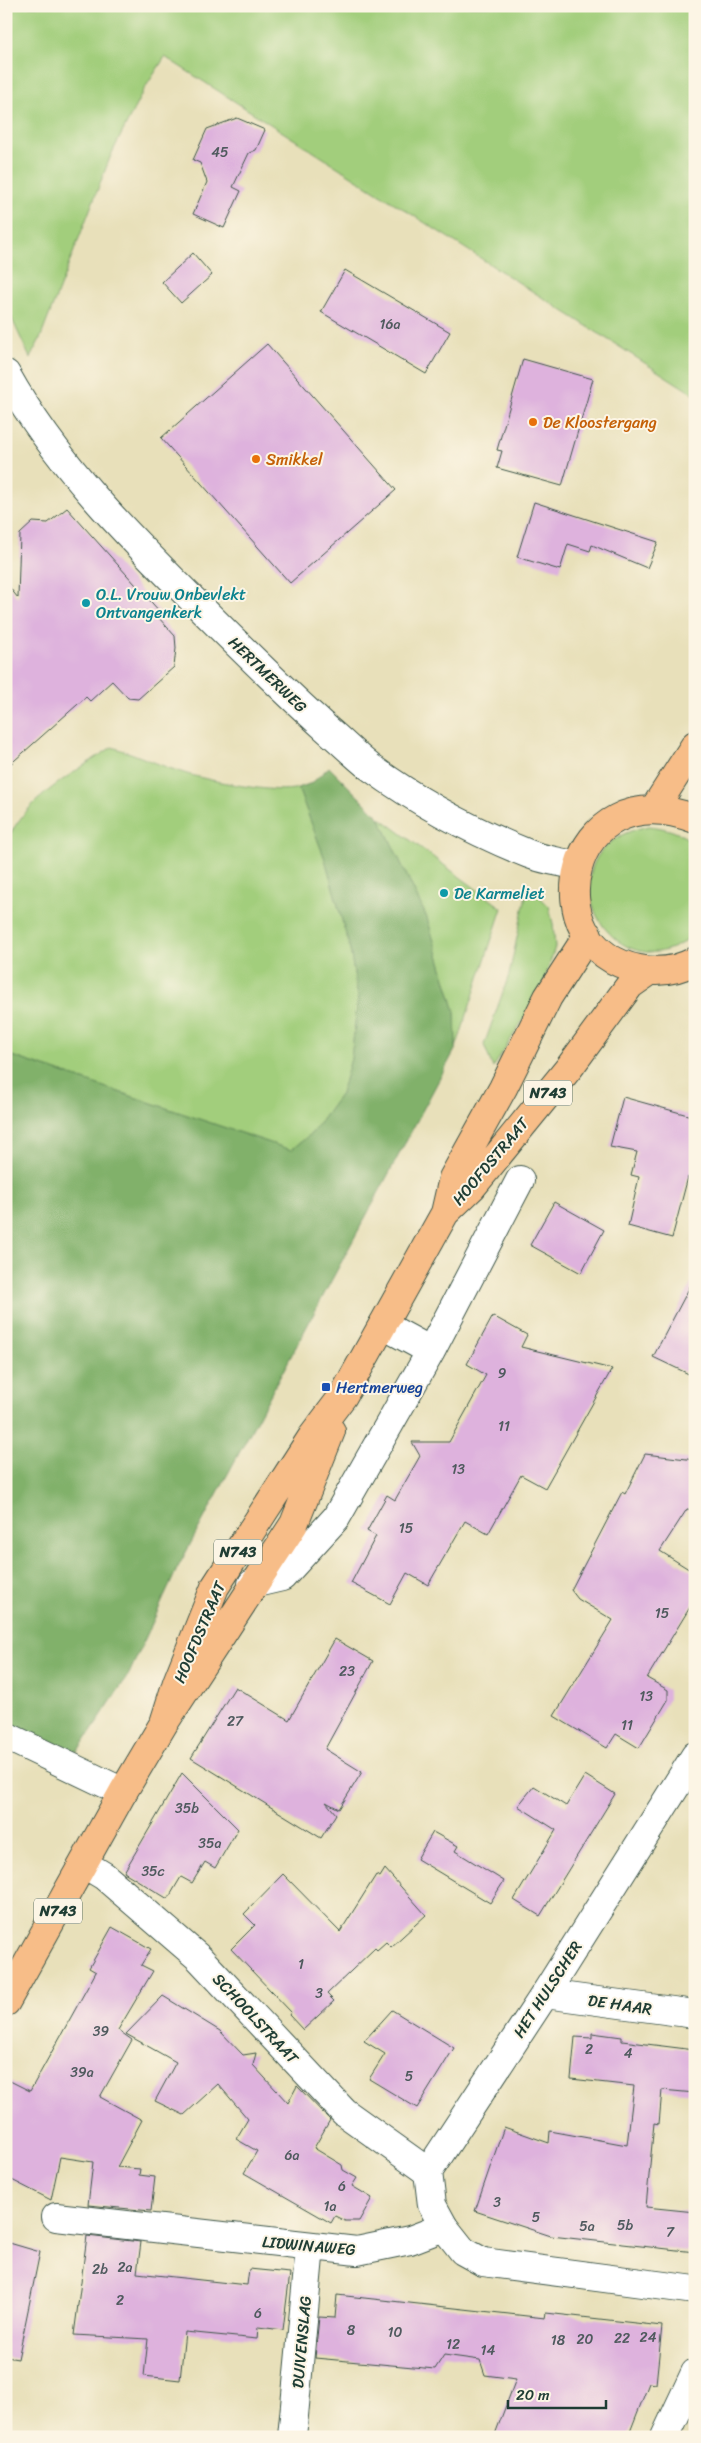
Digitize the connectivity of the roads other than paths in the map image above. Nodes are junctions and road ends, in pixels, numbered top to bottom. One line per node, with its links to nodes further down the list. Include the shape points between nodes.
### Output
1 (6, 374): 5 (street, HERTMERWEG, via 30,416 80,482 162,570 294,699 370,766 475,829 530,855)
2 (695, 745): 3 (main road)
3 (654, 809): 4 (main road); 5 (main road, via 634,812 615,820 586,847)
4 (695, 819)
5 (578, 866): 6 (main road, via 576,909)
6 (588, 935): 8 (main road, via 615,960 631,968); 10 (main road, HOOFDSTRAAT / N743, via 548,997 453,1178)
7 (695, 961): 8 (main road, via 672,970)
8 (650, 971): 10 (main road, HOOFDSTRAAT / N743, via 630,985 570,1068 472,1187)
9 (520, 1180): 12 (street, HOOFDSTRAAT)
10 (445, 1213): 11 (main road, HOOFDSTRAAT / N743)
11 (383, 1325): 12 (street); 13 (main road, HOOFDSTRAAT / N743)
12 (431, 1351): 14 (street, HOOFDSTRAAT, via 336,1518 282,1576)
13 (343, 1396): 14 (main road, HOOFDSTRAAT / N743, via 294,1524); 15 (main road, HOOFDSTRAAT / N743, via 312,1437 215,1587)
14 (252, 1584): 15 (main road, HOOFDSTRAAT / N743)
15 (164, 1723): 18 (main road, HOOFDSTRAAT / N743)
16 (6, 1736): 18 (street)
17 (695, 1756): 20 (street, HET HULSCHER)
18 (123, 1792): 19 (main road, HOOFDSTRAAT / N743)
19 (84, 1864): 21 (main road, HOOFDSTRAAT / N743); 23 (street, SCHOOLSTRAAT, via 104,1876 199,1958 344,2112)
20 (545, 1994): 22 (street, DE HAAR); 23 (street, HET HULSCHER)
21 (6, 2002)
22 (695, 2014)
23 (428, 2172): 25 (street, via 432,2205)
24 (56, 2217): 26 (street, LIDWINAWEG)
25 (444, 2228): 26 (street, LIDWINAWEG, via 410,2240 357,2251); 27 (street, via 463,2251 483,2262)
26 (310, 2247): 29 (street, DUIVENSLAG)
27 (695, 2290)
28 (695, 2373): 30 (street)
29 (292, 2437)
30 (665, 2437)

